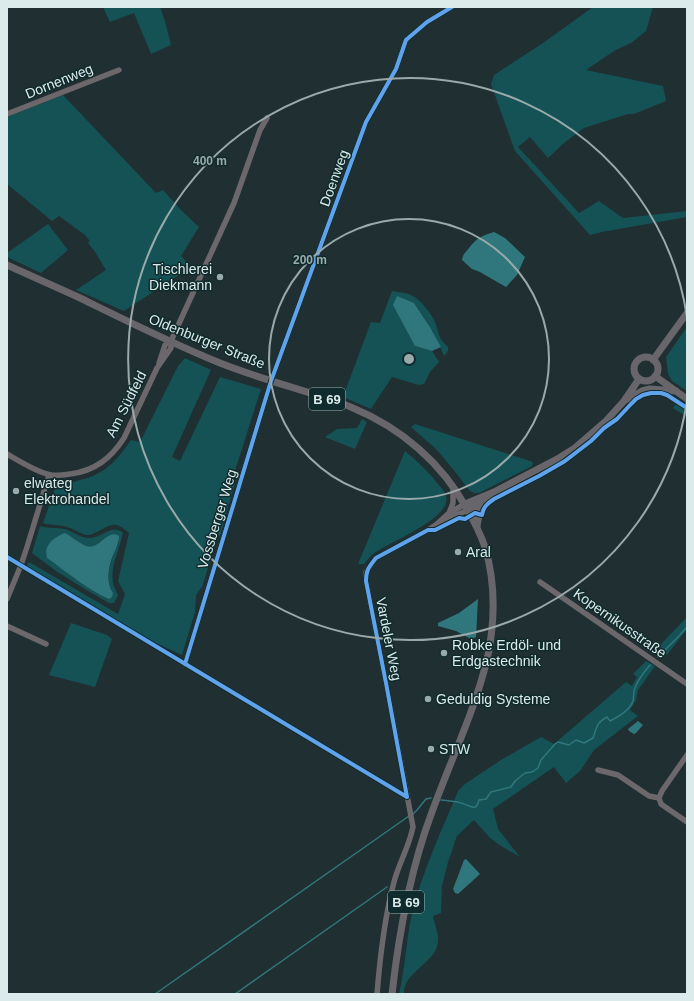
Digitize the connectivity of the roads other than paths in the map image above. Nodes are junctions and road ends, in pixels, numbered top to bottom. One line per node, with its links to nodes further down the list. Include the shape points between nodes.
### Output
1 (452, 7): 11 (street, Doenweg, via 427,22 406,40 396,69 366,122)
2 (119, 70): 3 (street, Dornenweg)
3 (7, 114)
4 (267, 118): 7 (street, Am Südfeld, via 260,130 234,203)
5 (7, 265): 7 (main road, Oldenburger Straße / B 69)
6 (687, 313): 8 (main road)
7 (171, 341): 11 (main road, Oldenburger Straße / B 69, via 228,366); 16 (street, Am Südfeld, via 171,348 157,368 124,438 112,454 84,472)
8 (653, 360): 9 (main road, via 658,369); 10 (main road, via 642,358 636,362 634,369)
9 (655, 376): 10 (main road, via 646,381); 12 (main road)
10 (639, 379): 14 (main road)
11 (271, 381): 17 (main road, Oldenburger Straße / B 69, via 352,408 385,424 425,453); 28 (street, Vossberger Weg)
12 (676, 392): 13 (main road); 14 (main road, via 650,389)
13 (687, 399)
14 (624, 401): 18 (main road, via 606,422 575,448)
15 (7, 454): 16 (street, Am Südfeld)
16 (49, 475): 25 (street, via 16,580)
17 (453, 486): 20 (main road, Oldenburger Straße / B 69); 21 (street, via 453,503)
18 (494, 492): 19 (main road); 20 (main road)
19 (481, 504): 20 (main road); 23 (main road)
20 (466, 507): 21 (street, Vardeler Weg); 22 (street, Vardeler Weg); 23 (main road, B 69)
21 (449, 512): 22 (street, Vardeler Weg)
22 (437, 524): 34 (street, Vardeler Weg, via 376,558 366,572 413,827 394,883)
23 (477, 526): 35 (main road, B 69, via 488,560 492,591 493,619 489,651 470,715 420,847 405,906)
24 (540, 582): 29 (street, Kopernikusstraße)
25 (7, 599)
26 (7, 626): 27 (street)
27 (46, 644)
28 (185, 664)
29 (687, 684)
30 (687, 755): 32 (street)
31 (598, 770): 32 (street, via 618,775 649,796)
32 (659, 798): 33 (street, via 661,804)
33 (687, 822)
34 (377, 994)
35 (392, 994)

